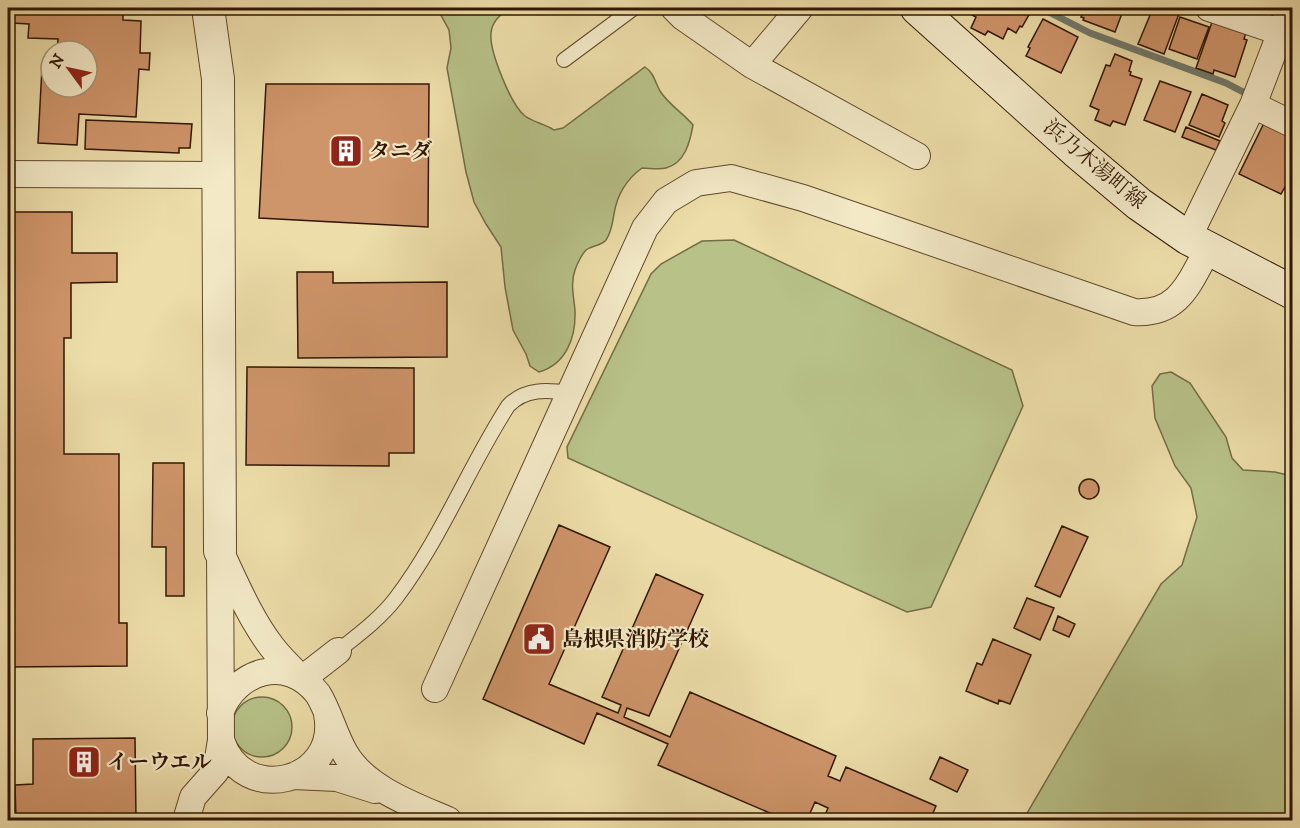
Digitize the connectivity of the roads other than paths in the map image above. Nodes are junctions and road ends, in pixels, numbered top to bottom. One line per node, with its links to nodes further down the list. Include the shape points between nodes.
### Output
1 (208, 8): 15 (street, via 218,79)
2 (634, 8): 9 (lane)
3 (674, 8): 10 (street)
4 (800, 8): 10 (street)
5 (917, 8): 16 (main road, 浜乃木湯町線, via 1139,204)
6 (1209, 8): 8 (street)
7 (1290, 8): 8 (street)
8 (1280, 32): 11 (street)
9 (564, 60)
10 (752, 65): 13 (street)
11 (1253, 105): 12 (street); 16 (street)
12 (1293, 124)
13 (917, 156)
14 (8, 174): 15 (street)
15 (217, 175): 19 (street)
16 (1198, 243): 17 (main road, 浜乃木湯町線); 18 (street, via 1186,289 1178,298 1168,307 1148,313 1134,312 803,198 731,178 696,183 666,201 645,228)
17 (1293, 292)
18 (570, 393): 20 (lane, via 549,390 525,394 508,406 456,502 401,590 379,617); 22 (street)
19 (220, 551): 21 (street, via 264,635); 23 (street)
20 (338, 651): 21 (street)
21 (302, 679): 23 (street, via 275,671 253,675 233,690); 24 (street, via 318,694)
22 (435, 689)
23 (220, 713): 25 (street)
24 (327, 714): 26 (street, via 327,736 321,752 311,765); 27 (street, via 346,755)
25 (221, 740): 26 (street, via 233,763 249,775 275,780); 28 (street, via 216,771 193,797)
26 (294, 776): 27 (street, via 337,778)
27 (387, 793): 29 (street)
28 (186, 820)
29 (448, 820)

